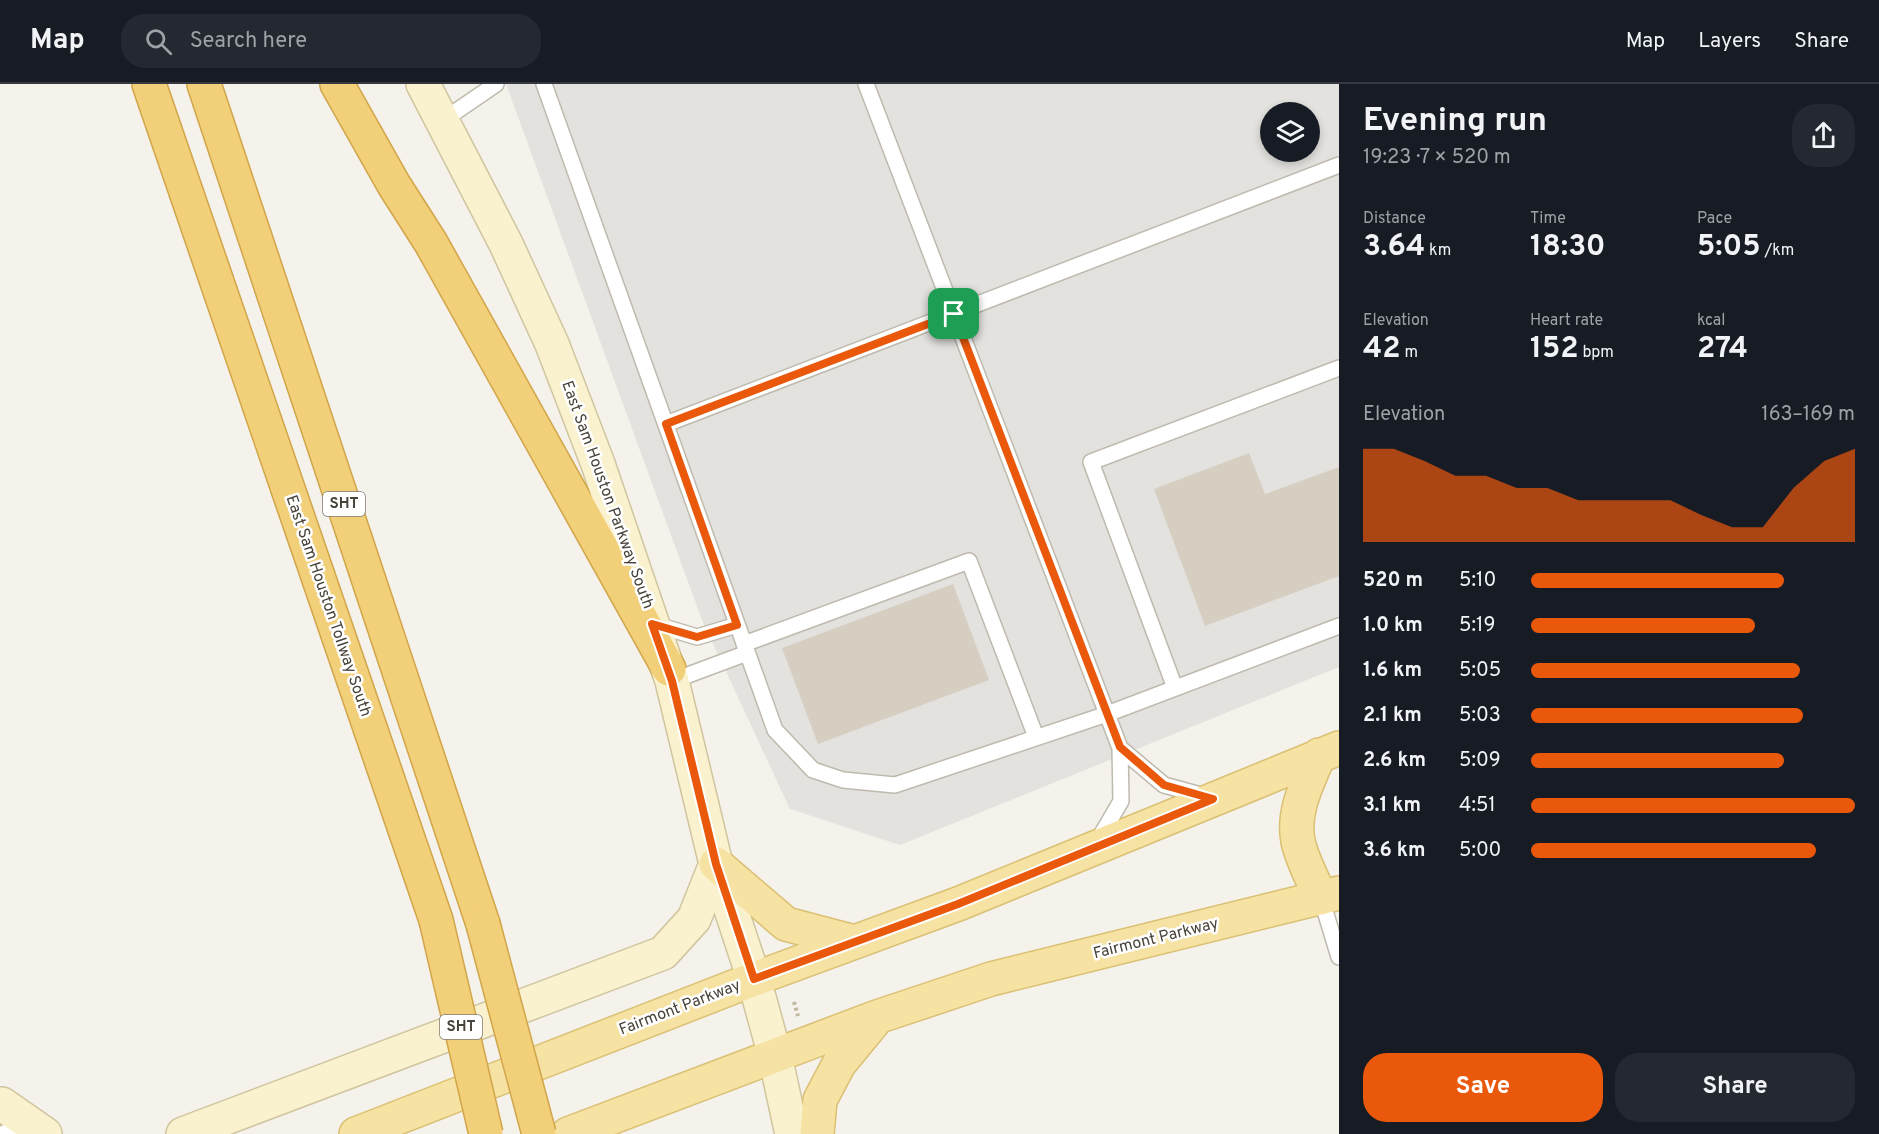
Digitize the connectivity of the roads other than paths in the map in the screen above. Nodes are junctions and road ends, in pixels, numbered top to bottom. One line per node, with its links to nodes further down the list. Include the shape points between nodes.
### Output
1 (149, 84): 36 (highway, East Sam Houston Tollway South / SHT, bridge, via 436,920)
2 (204, 84): 37 (highway, SHT, bridge, via 483,924)
3 (337, 84): 17 (highway, via 431,243)
4 (424, 84): 8 (main road, East Sam Houston Parkway South)
5 (496, 84): 8 (lane)
6 (544, 84): 12 (lane)
7 (866, 84): 10 (lane)
8 (442, 121): 13 (main road, East Sam Houston Parkway South, via 552,344)
9 (1339, 165): 10 (lane)
10 (954, 314): 12 (lane); 19 (lane)
11 (1339, 368): 18 (lane, via 1091,462)
12 (666, 424): 14 (lane)
13 (652, 624): 14 (lane, via 697,637); 17 (main road, East Sam Houston Parkway South)
14 (737, 625): 16 (lane)
15 (1339, 627): 18 (lane)
16 (746, 649): 17 (lane); 20 (lane, via 775,730 813,770 843,780 895,784); 20 (lane, via 969,561)
17 (670, 675): 25 (main road, East Sam Houston Parkway South)
18 (1175, 688): 19 (lane)
19 (1107, 714): 20 (lane); 21 (lane)
20 (1035, 737)
21 (1120, 747): 23 (lane, via 1164,785); 24 (lane, via 1121,801)
22 (1329, 751): 23 (main road, Fairmont Parkway); 26 (main road, via 1301,799 1297,823 1298,842)
23 (1213, 799): 24 (main road, Fairmont Parkway)
24 (1093, 848): 27 (main road, Fairmont Parkway)
25 (716, 864): 27 (main road, via 786,924); 29 (main road, East Sam Houston Parkway South); 34 (main road, via 694,919 663,953)
26 (1330, 896): 28 (lane); 30 (main road, Fairmont Parkway, via 990,979)
27 (854, 942): 29 (main road, Fairmont Parkway)
28 (1339, 957)
29 (754, 979): 31 (main road, East Sam Houston Parkway South); 35 (main road, Fairmont Parkway)
30 (877, 1017): 31 (main road, Fairmont Parkway); 40 (main road, via 839,1064 820,1100)
31 (774, 1056): 38 (main road, Fairmont Parkway); 39 (main road, East Sam Houston Parkway South)
32 (6, 1120): 33 (main road)
33 (45, 1134)
34 (183, 1134)
35 (356, 1134)
36 (486, 1134)
37 (539, 1134)
38 (568, 1134)
39 (792, 1134)
40 (817, 1134)

